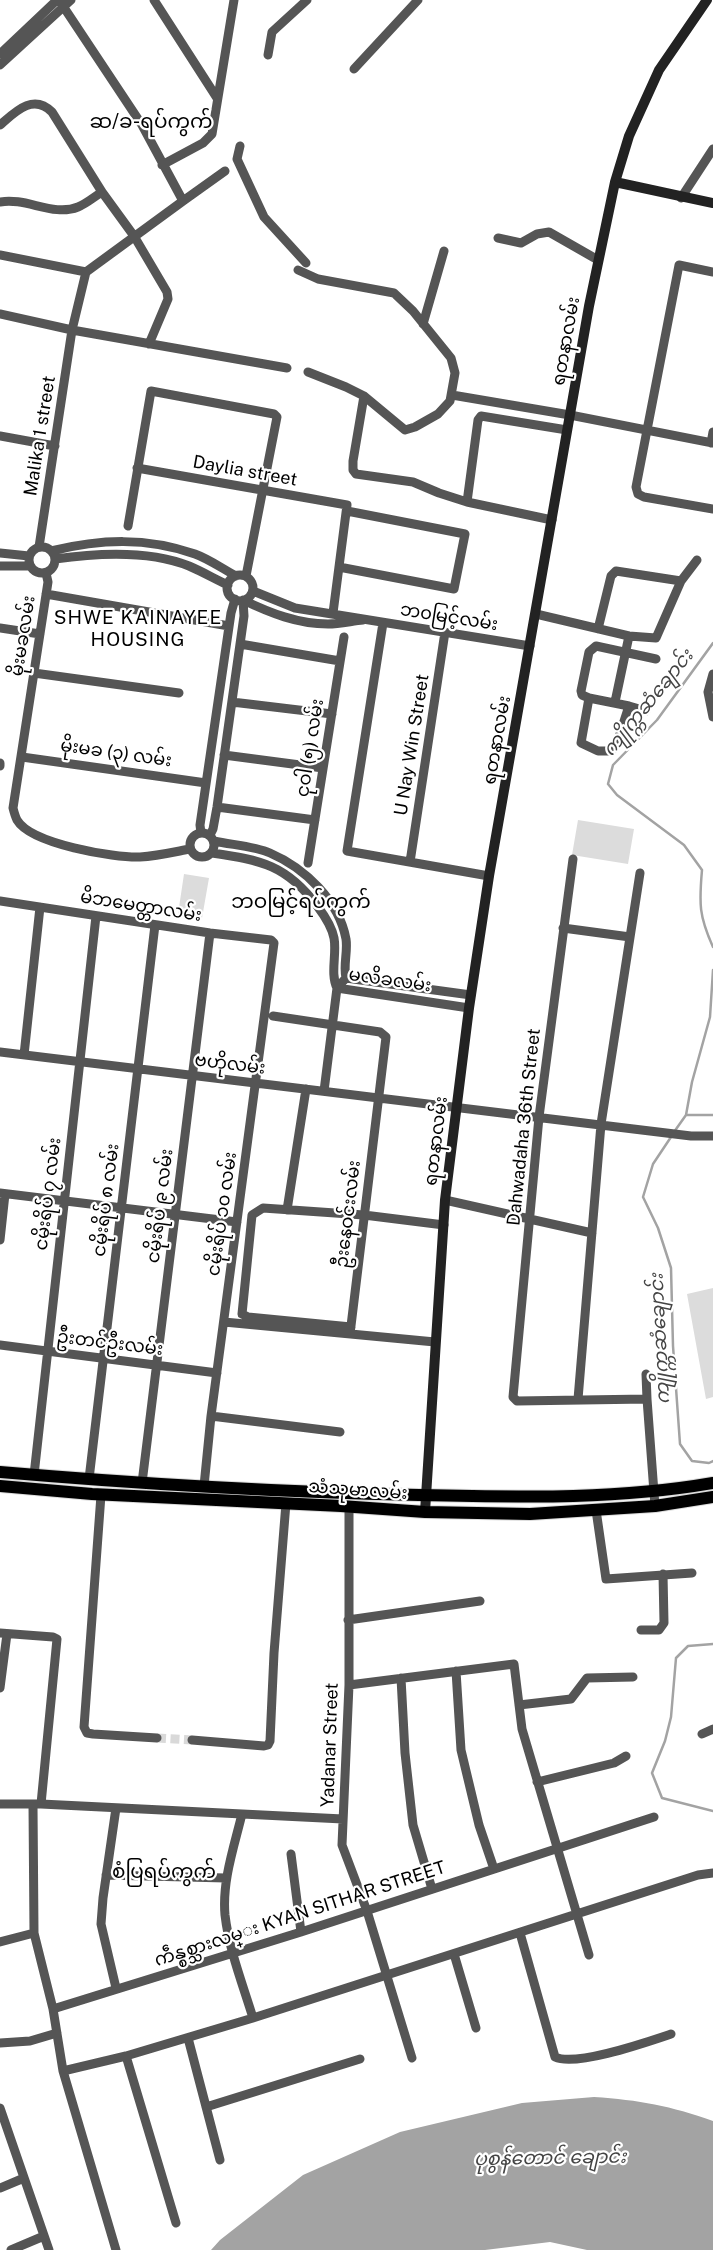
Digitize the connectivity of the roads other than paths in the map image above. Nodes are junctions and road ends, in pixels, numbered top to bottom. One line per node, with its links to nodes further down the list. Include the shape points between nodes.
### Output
1 (154, 0): 11 (street)
2 (234, 0): 11 (street)
3 (307, 0): 8 (street, via 272,32)
4 (418, 0): 10 (street)
5 (707, 0): 17 (main road, ရတနာလမ်း, via 659,70 629,136)
6 (63, 2): 7 (street); 9 (street); 15 (street, via 142,124)
7 (1, 51)
8 (268, 55)
9 (0, 65)
10 (354, 69)
11 (217, 98): 15 (street, via 212,134 208,139)
12 (0, 125): 18 (street, via 20,107 34,104 47,107)
13 (240, 146): 28 (street, via 237,159 264,217)
14 (713, 148): 19 (street)
15 (162, 165): 20 (street)
16 (224, 171): 20 (street)
17 (615, 182): 19 (main road); 27 (main road, ရတနာလမ်း)
18 (102, 192): 21 (street, via 79,207 63,210 10,200); 23 (street)
19 (681, 198): 22 (main road)
20 (183, 201): 23 (street)
21 (0, 202)
22 (713, 203)
23 (134, 236): 30 (street); 35 (street, via 168,295)
24 (498, 238): 27 (street, via 521,243 549,232)
25 (444, 251): 33 (street)
26 (0, 255): 30 (street)
27 (598, 260): 40 (main road, ရတနာလမ်း)
28 (306, 263)
29 (298, 270): 33 (street, via 318,279 394,293)
30 (86, 272): 34 (street, Malika 1 street)
31 (713, 272): 42 (street, via 679,265)
32 (0, 314): 34 (street)
33 (423, 324): 38 (street, via 451,358 455,373)
34 (72, 330): 35 (street); 46 (street, Malika 1 street)
35 (149, 344): 36 (street)
36 (287, 368)
37 (308, 372): 39 (street)
38 (452, 395): 39 (street, via 438,414 405,430); 40 (street)
39 (364, 396): 49 (street, via 353,461 356,474 413,482)
40 (570, 415): 41 (main road, ရတနာလမ်း); 42 (street)
41 (567, 430): 49 (street, via 481,416); 52 (main road, ရတနာလမ်း)
42 (648, 430): 45 (street); 51 (street, via 636,487 638,494)
43 (713, 432): 45 (street)
44 (0, 436): 46 (street)
45 (712, 443)
46 (55, 446): 54 (street, Malika 1 street)
47 (137, 468): 48 (street, Daylia street); 48 (street, via 150,394 154,391 276,415); 53 (street)
48 (262, 492): 50 (street, Daylia street); 62 (street)
49 (467, 502): 52 (street)
50 (347, 508): 60 (street); 60 (street, Daylia street, via 465,534 454,589)
51 (713, 509)
52 (552, 520): 69 (main road, ရတနာလမ်း)
53 (128, 526)
54 (38, 547): 56 (street, via 48,548); 58 (street, via 32,551)
55 (0, 553): 58 (street)
56 (53, 555): 61 (street, via 53,568); 62 (street, via 86,543 125,540 196,554); 64 (street, via 159,558 188,566)
57 (697, 560): 63 (street)
58 (30, 561): 59 (street); 61 (street, via 36,572)
59 (0, 566)
60 (340, 567): 68 (street)
61 (46, 573): 66 (street, မိုးမခလမ်း)
62 (241, 576): 64 (street); 65 (street, via 253,584)
63 (681, 581): 74 (street, via 616,571 611,576); 77 (street, via 656,638)
64 (228, 584): 67 (street, via 229,593)
65 (253, 591): 67 (street, via 249,597); 68 (street, ဘ၀မြင့်လမ်း, via 295,608)
66 (46, 594): 72 (street); 76 (street, မိုးမခလမ်း)
67 (239, 600): 70 (street, ဘ၀မြင့်လမ်း, via 292,620 328,624); 72 (street); 79 (street, via 244,616)
68 (333, 613): 70 (street, ဘ၀မြင့်လမ်း)
69 (536, 614): 74 (street); 80 (main road, ရတနာလမ်း)
70 (363, 620): 71 (street, ဘ၀မြင့်လမ်း)
71 (383, 623): 75 (street, ဘ၀မြင့်လမ်း); 104 (street, via 346,847 347,851 354,853)
72 (229, 626): 97 (street)
73 (0, 628): 76 (street)
74 (598, 629): 77 (street)
75 (446, 632): 80 (street, ဘ၀မြင့်လမ်း); 104 (street, U Nay Win Street)
76 (40, 634): 84 (street, မိုးမခလမ်း)
77 (628, 636): 81 (street)
78 (344, 637): 83 (street, ငုဝါ (၅) လမ်း)
79 (240, 644): 83 (street); 88 (street)
80 (530, 646): 107 (main road, ရတနာလမ်း)
81 (625, 652): 82 (street); 87 (street, via 596,646 589,652 581,690 582,695); 89 (street)
82 (656, 658)
83 (340, 661): 92 (street, ငုဝါ (၅) လမ်း)
84 (34, 673): 86 (street); 95 (street, မိုးမခလမ်း)
85 (713, 674): 93 (street, via 708,692)
86 (179, 693)
87 (589, 698): 89 (street); 90 (street, via 582,743 585,747 607,753 616,746)
88 (232, 702): 92 (street); 94 (street)
89 (615, 702): 90 (street)
90 (629, 706): 91 (street)
91 (646, 711)
92 (332, 714): 96 (street, ငုဝါ (၅) လမ်း)
93 (713, 717)
94 (224, 755): 96 (street); 98 (street)
95 (22, 757): 97 (street, မိုးမခ (၃) လမ်း); 101 (street, မိုးမခလမ်း, via 13,808 17,821 31,831 66,847 104,855 140,857)
96 (323, 768): 99 (street, ငုဝါ (၅) လမ်း)
97 (206, 783): 100 (street, via 200,825)
98 (217, 807): 99 (street); 100 (street, via 213,829)
99 (315, 820): 105 (street, ငုဝါ (၅) လမ်း)
100 (208, 836): 101 (street, via 197,834 191,840); 102 (street); 116 (street, via 269,852 311,879 340,920 346,940)
101 (190, 849): 102 (street, via 202,858)
102 (212, 854): 117 (street, မလိခလမ်း, via 252,859 276,868 295,880 309,895 334,937)
103 (573, 859): 112 (street, Dahwadaha 36th Street)
104 (410, 862): 107 (street)
105 (308, 863)
106 (640, 873): 114 (street)
107 (489, 876): 118 (main road, ရတနာလမ်း)
108 (0, 901): 109 (street, မိဘမေတ္တာလမ်း)
109 (40, 907): 110 (street, မိဘမေတ္တာလမ်း); 123 (street)
110 (96, 916): 111 (street, မိဘမေတ္တာလမ်း); 124 (street, ငမိုးရိပ် ၇ လမ်း)
111 (154, 924): 113 (street, မိဘမေတ္တာလမ်း); 125 (street, ငမိုးရိပ် ၈ လမ်း)
112 (564, 928): 114 (street); 132 (street, Dahwadaha 36th Street)
113 (210, 933): 115 (street, မိဘမေတ္တာလမ်း, via 271,940); 126 (street, ငမိုးရိပ် ၉ လမ်း)
114 (630, 937): 133 (street)
115 (274, 946): 127 (street, ငမိုးရိပ် ၁၀ လမ်း)
116 (346, 978): 117 (street); 118 (street)
117 (337, 988): 119 (street, မလိခလမ်း); 121 (street)
118 (471, 995): 119 (main road, ရတနာလမ်း)
119 (469, 1008): 131 (main road, ရတနာလမ်း)
120 (274, 1016): 121 (street)
121 (332, 1024): 129 (street); 130 (street, ဦးနေဝင်းလမ်း, via 384,1034 386,1042)
122 (0, 1052): 123 (street, ဗဟိုလမ်း)
123 (24, 1055): 124 (street, ဗဟိုလမ်း)
124 (80, 1062): 125 (street, ဗဟိုလမ်း); 137 (street, ငမိုးရိပ် ၇ လမ်း)
125 (138, 1069): 126 (street, ဗဟိုလမ်း); 138 (street, ငမိုးရိပ် ၈ လမ်း)
126 (192, 1076): 127 (street, ဗဟိုလမ်း); 140 (street, ငမိုးရိပ် ၉ လမ်း)
127 (256, 1083): 128 (street, ဗဟိုလမ်း); 143 (street, ငမိုးရိပ် ၁၀ လမ်း)
128 (306, 1089): 129 (street, ဗဟိုလမ်း); 139 (street)
129 (324, 1091): 130 (street, ဗဟိုလမ်း)
130 (378, 1098): 131 (street, ဗဟိုလမ်း); 141 (street, ဦးနေဝင်းလမ်း)
131 (456, 1107): 132 (street, ဗဟိုလမ်း); 136 (main road, ရတနာလမ်း)
132 (539, 1117): 133 (street, ဗဟိုလမ်း); 142 (street, Dahwadaha 36th Street)
133 (602, 1124): 134 (street, ဗဟိုလမ်း); 145 (street)
134 (713, 1136)
135 (2, 1193): 137 (street); 146 (street)
136 (446, 1200): 142 (street); 144 (main road, ရတနာလမ်း)
137 (64, 1201): 138 (street); 151 (street, ငမိုးရိပ် ၇ လမ်း)
138 (122, 1208): 140 (street); 152 (street, ငမိုးရိပ် ၈ လမ်း)
139 (287, 1210): 141 (street); 148 (street, via 263,1208 252,1215 242,1314)
140 (175, 1214): 143 (street); 153 (street, ငမိုးရိပ် ၉ လမ်း)
141 (364, 1215): 144 (street); 148 (street, ဦးနေဝင်းလမ်း)
142 (529, 1219): 145 (street); 156 (street, Dahwadaha 36th Street, via 514,1399)
143 (237, 1222): 147 (street, ငမိုးရိပ် ၁၀ လမ်း)
144 (444, 1224): 149 (main road, ရတနာလမ်း)
145 (592, 1233): 156 (street)
146 (0, 1240)
147 (224, 1322): 148 (street); 154 (street, ငမိုးရိပ် ၁၀ လမ်း)
148 (351, 1330): 149 (street)
149 (435, 1342): 169 (main road, ရတနာလမ်း)
150 (0, 1345): 151 (street, ဦးတင်ဦးလမ်း)
151 (46, 1351): 152 (street, ဦးတင်ဦးလမ်း); 161 (street, ငမိုးရိပ် ၇ လမ်း)
152 (104, 1358): 153 (street, ဦးတင်ဦးလမ်း); 162 (street, ငမိုးရိပ် ၈ လမ်း)
153 (156, 1365): 154 (street, ဦးတင်ဦးလမ်း); 163 (street, ငမိုးရိပ် ၉ လမ်း)
154 (217, 1373): 158 (street, ငမိုးရိပ် ၁၀ လမ်း)
155 (646, 1374): 157 (street)
156 (578, 1399): 157 (street)
157 (647, 1399): 167 (street)
158 (211, 1416): 159 (street); 166 (street, ငမိုးရိပ် ၁၀ လမ်း)
159 (340, 1432)
160 (0, 1472): 161 (main road, သံသုမာလမ်း)
161 (34, 1475): 162 (main road, သံသုမာလမ်း)
162 (91, 1480): 163 (main road, သံသုမာလမ်း); 168 (main road)
163 (142, 1483): 166 (main road, သံသုမာလမ်း)
164 (713, 1483): 167 (main road, သံသုမာလမ်း)
165 (0, 1486): 168 (main road, သံသုမာလမ်း)
166 (204, 1486): 169 (main road, သံသုမာလမ်း)
167 (652, 1491): 169 (main road, သံသုမာလမ်း, via 517,1498); 173 (street)
168 (97, 1494): 171 (main road, သံသုမာလမ်း); 190 (street, via 84,1727 87,1733 93,1734)
169 (426, 1495): 175 (main road, ရတနာလမ်း)
170 (713, 1497): 173 (main road, သံသုမာလမ်း)
171 (286, 1503): 172 (main road, သံသုမာလမ်း); 191 (street, via 270,1741 264,1746)
172 (349, 1506): 175 (main road, သံသုမာလမ်း); 179 (street, Yadanar Street)
173 (655, 1506): 174 (main road, သံသုမာလမ်း)
174 (596, 1510): 175 (main road, သံသုမာလမ်း, via 530,1514); 177 (street, via 606,1579)
175 (425, 1512)
176 (692, 1573): 177 (street)
177 (663, 1574): 180 (street, via 664,1623 659,1630)
178 (480, 1601): 179 (street)
179 (348, 1620): 185 (street, Yadanar Street)
180 (641, 1630)
181 (3, 1634): 186 (street); 195 (street, via 58,1639)
182 (456, 1671): 184 (street); 187 (street, via 514,1664); 202 (street, via 460,1750)
183 (633, 1677): 187 (street, via 587,1678 571,1699)
184 (401, 1678): 185 (street); 206 (street, via 413,1825)
185 (349, 1685): 199 (street, Yadanar Street)
186 (0, 1688)
187 (519, 1705): 193 (street, via 522,1729)
188 (713, 1729): 189 (street)
189 (702, 1734)
190 (156, 1738)
191 (192, 1740)
192 (626, 1756): 193 (street)
193 (537, 1782): 200 (street)
194 (0, 1804): 195 (street)
195 (37, 1804): 196 (street); 210 (street)
196 (116, 1808): 197 (street); 204 (street)
197 (242, 1814): 199 (street); 205 (street)
198 (654, 1817): 200 (street, ကဵန္စစ္သားလမ္း KYAN SITHAR STREET)
199 (343, 1819): 207 (street, Yadanar Street, via 342,1846)
200 (557, 1848): 202 (street, ကဵန္စစ္သားလမ္း KYAN SITHAR STREET); 208 (street)
201 (291, 1854): 209 (street)
202 (494, 1869): 206 (street, ကဵန္စစ္သားလမ္း KYAN SITHAR STREET)
203 (713, 1873): 208 (street)
204 (106, 1875): 205 (street); 217 (street, via 101,1924)
205 (226, 1878): 213 (street, via 225,1915)
206 (432, 1889): 207 (street, ကဵန္စစ္သားလမ္း KYAN SITHAR STREET)
207 (367, 1911): 209 (street, ကဵန္စစ္သားလမ္း KYAN SITHAR STREET); 216 (street, Yadanar Street)
208 (578, 1914): 211 (street); 215 (street)
209 (301, 1932): 213 (street, ကဵန္စစ္သားလမ္း KYAN SITHAR STREET)
210 (34, 1933): 212 (street); 218 (street)
211 (520, 1933): 214 (street); 222 (street, via 555,2058 570,2061 586,2058)
212 (0, 1942)
213 (233, 1953): 217 (street, ကဵန္စစ္သားလမ္း KYAN SITHAR STREET); 219 (street)
214 (454, 1954): 216 (street); 220 (street)
215 (589, 1955)
216 (387, 1977): 219 (street); 226 (street, Yadanar Street)
217 (116, 1988): 218 (street, ကဵန္စစ္သားလမ္း KYAN SITHAR STREET)
218 (53, 2009): 221 (street)
219 (253, 2018): 223 (street)
220 (476, 2028)
221 (57, 2034): 224 (street, via 30,2041); 228 (street)
222 (671, 2034)
223 (188, 2038): 225 (street); 229 (street)
224 (0, 2043)
225 (126, 2056): 228 (street); 234 (street)
226 (412, 2058)
227 (360, 2059): 229 (street)
228 (63, 2071): 238 (street)
229 (206, 2107): 231 (street)
230 (1, 2108): 232 (street)
231 (220, 2160)
232 (24, 2178): 233 (street); 235 (street)
233 (0, 2188)
234 (176, 2223)
235 (44, 2236): 236 (street); 237 (street)
236 (11, 2250)
237 (49, 2250)
238 (116, 2250)

